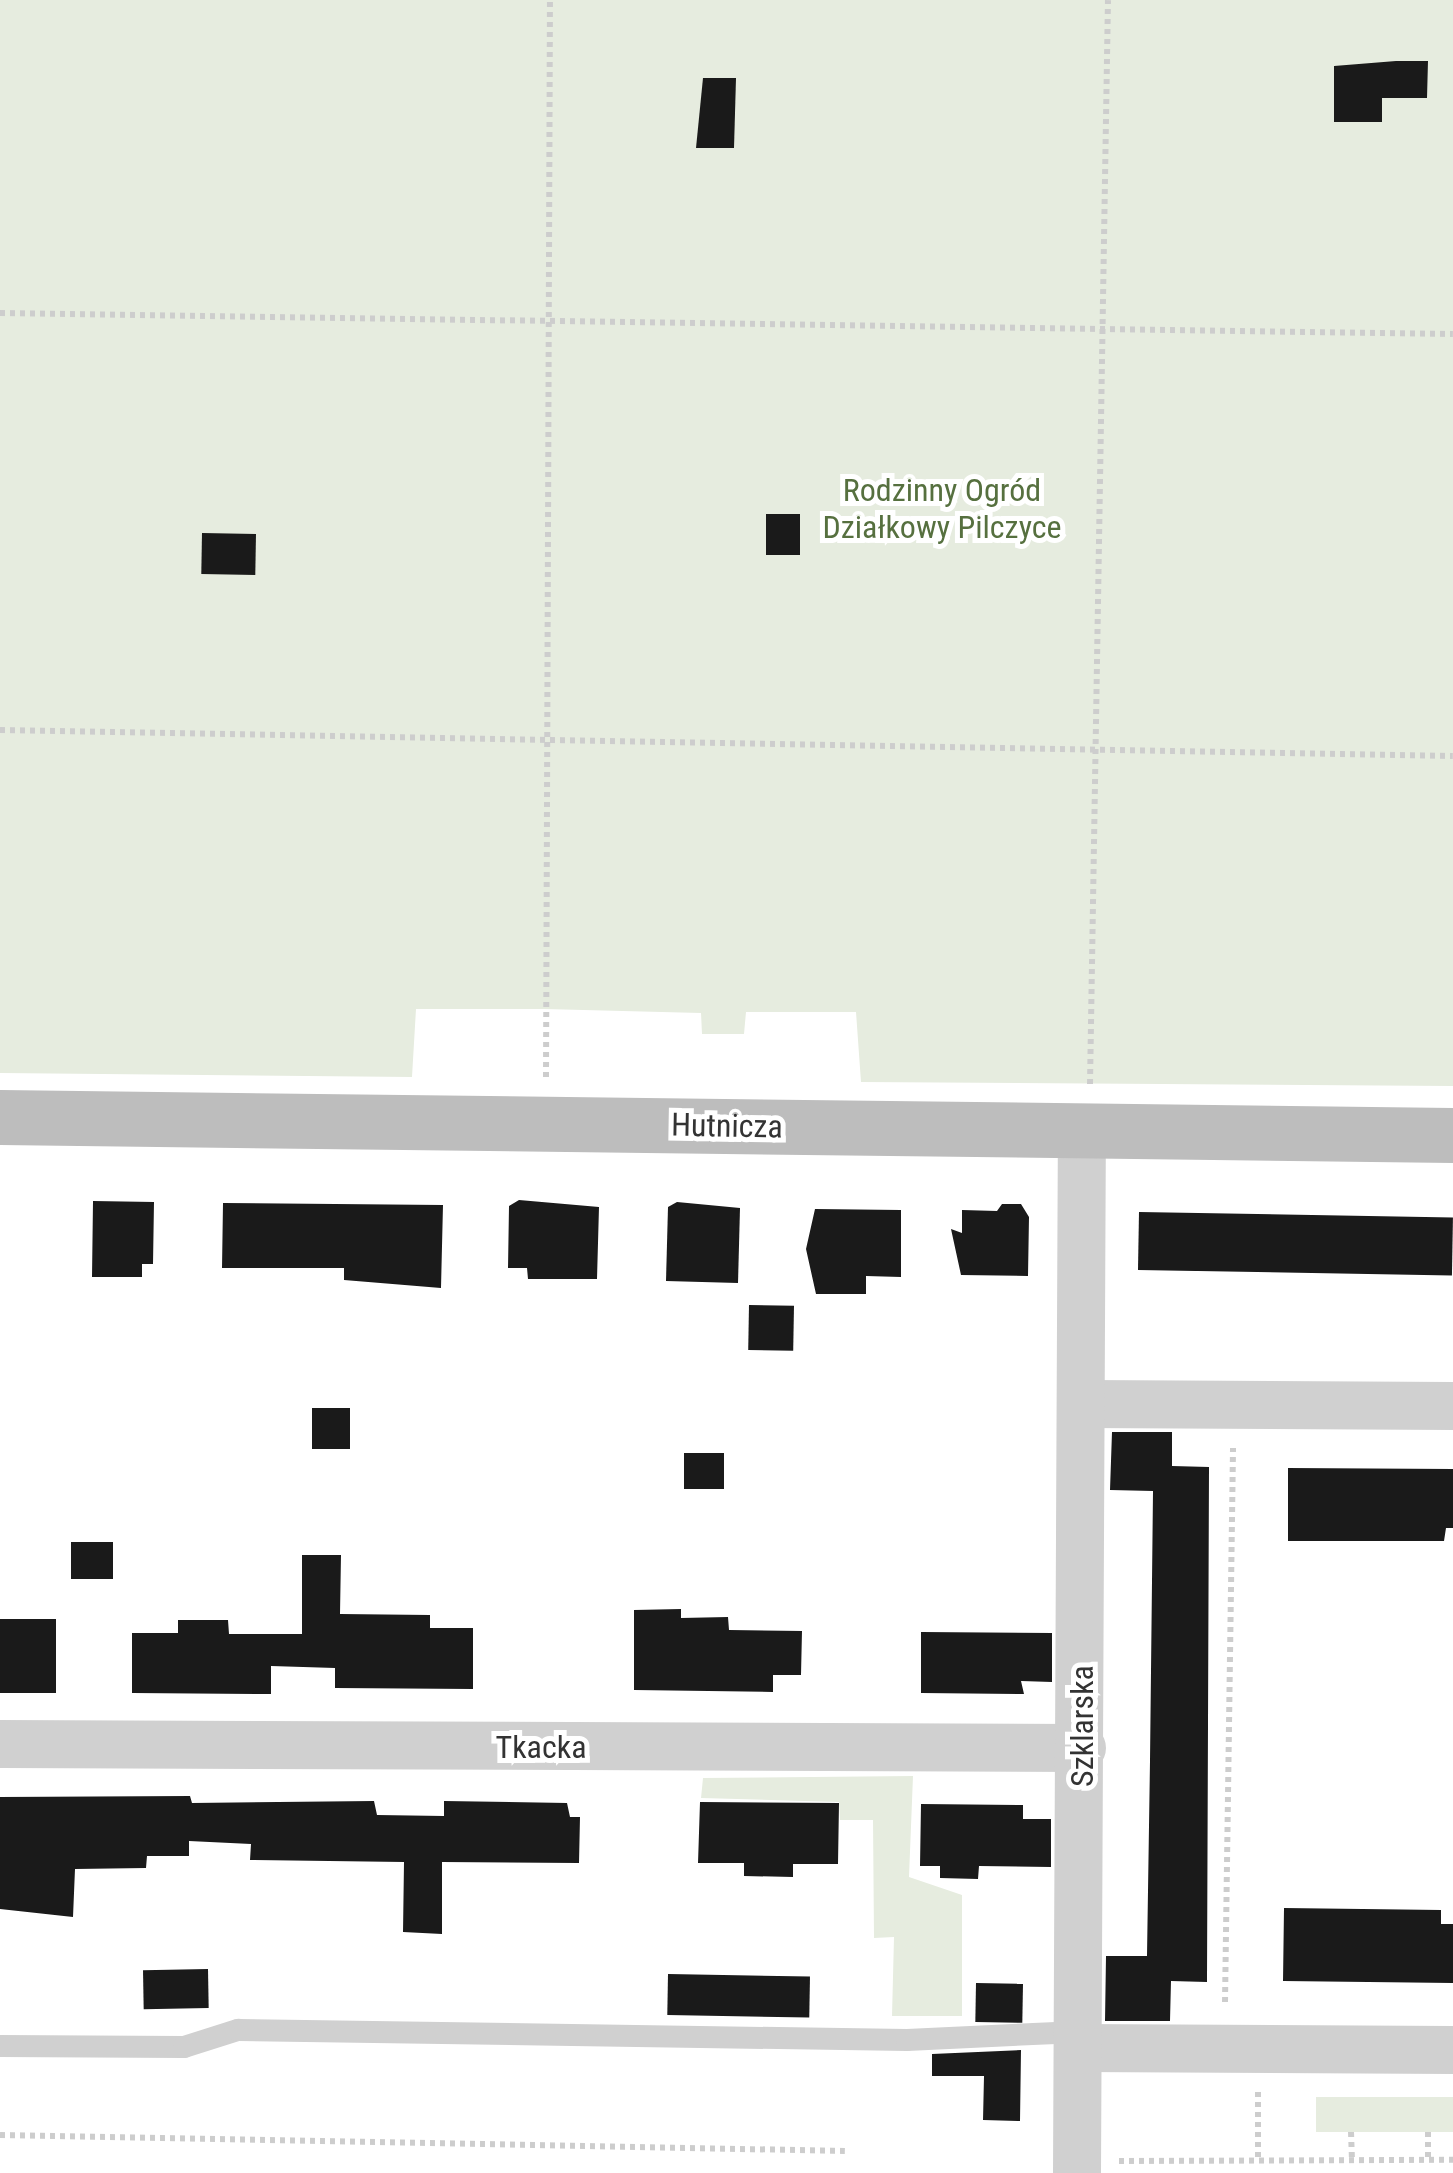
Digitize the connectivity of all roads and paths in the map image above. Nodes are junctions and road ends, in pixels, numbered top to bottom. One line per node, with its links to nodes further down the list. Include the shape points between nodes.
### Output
1 (550, 0): 4 (path)
2 (1108, 0): 5 (path)
3 (0, 313): 4 (path)
4 (550, 322): 5 (path); 8 (path)
5 (1104, 326): 6 (path); 9 (path)
6 (1453, 334)
7 (0, 730): 8 (path)
8 (546, 739): 9 (path); 12 (path)
9 (1094, 745): 10 (path); 13 (path, via 1090,1084)
10 (1453, 756)
11 (0, 1117): 12 (street, Hutnicza)
12 (547, 1123): 13 (street, Hutnicza)
13 (1082, 1131): 14 (street, Hutnicza); 15 (street, Szklarska)
14 (1453, 1135)
15 (1084, 1404): 16 (street); 19 (street, Szklarska)
16 (1233, 1406): 17 (street); 20 (path)
17 (1453, 1406)
18 (0, 1744): 19 (street, Tkacka)
19 (1082, 1748): 21 (street, Szklarska)
20 (1225, 2002)
21 (1079, 2040): 22 (lane, via 238,2030 184,2047); 23 (street); 33 (street, Szklarska)
22 (0, 2046)
23 (1258, 2049): 24 (street); 32 (path)
24 (1453, 2050)
25 (1352, 2132): 29 (path)
26 (1428, 2132): 30 (path)
27 (0, 2135): 28 (path)
28 (845, 2151)
29 (1352, 2160): 30 (path); 32 (path)
30 (1428, 2160): 31 (path)
31 (1453, 2160)
32 (1258, 2161): 33 (path)
33 (1077, 2167)

